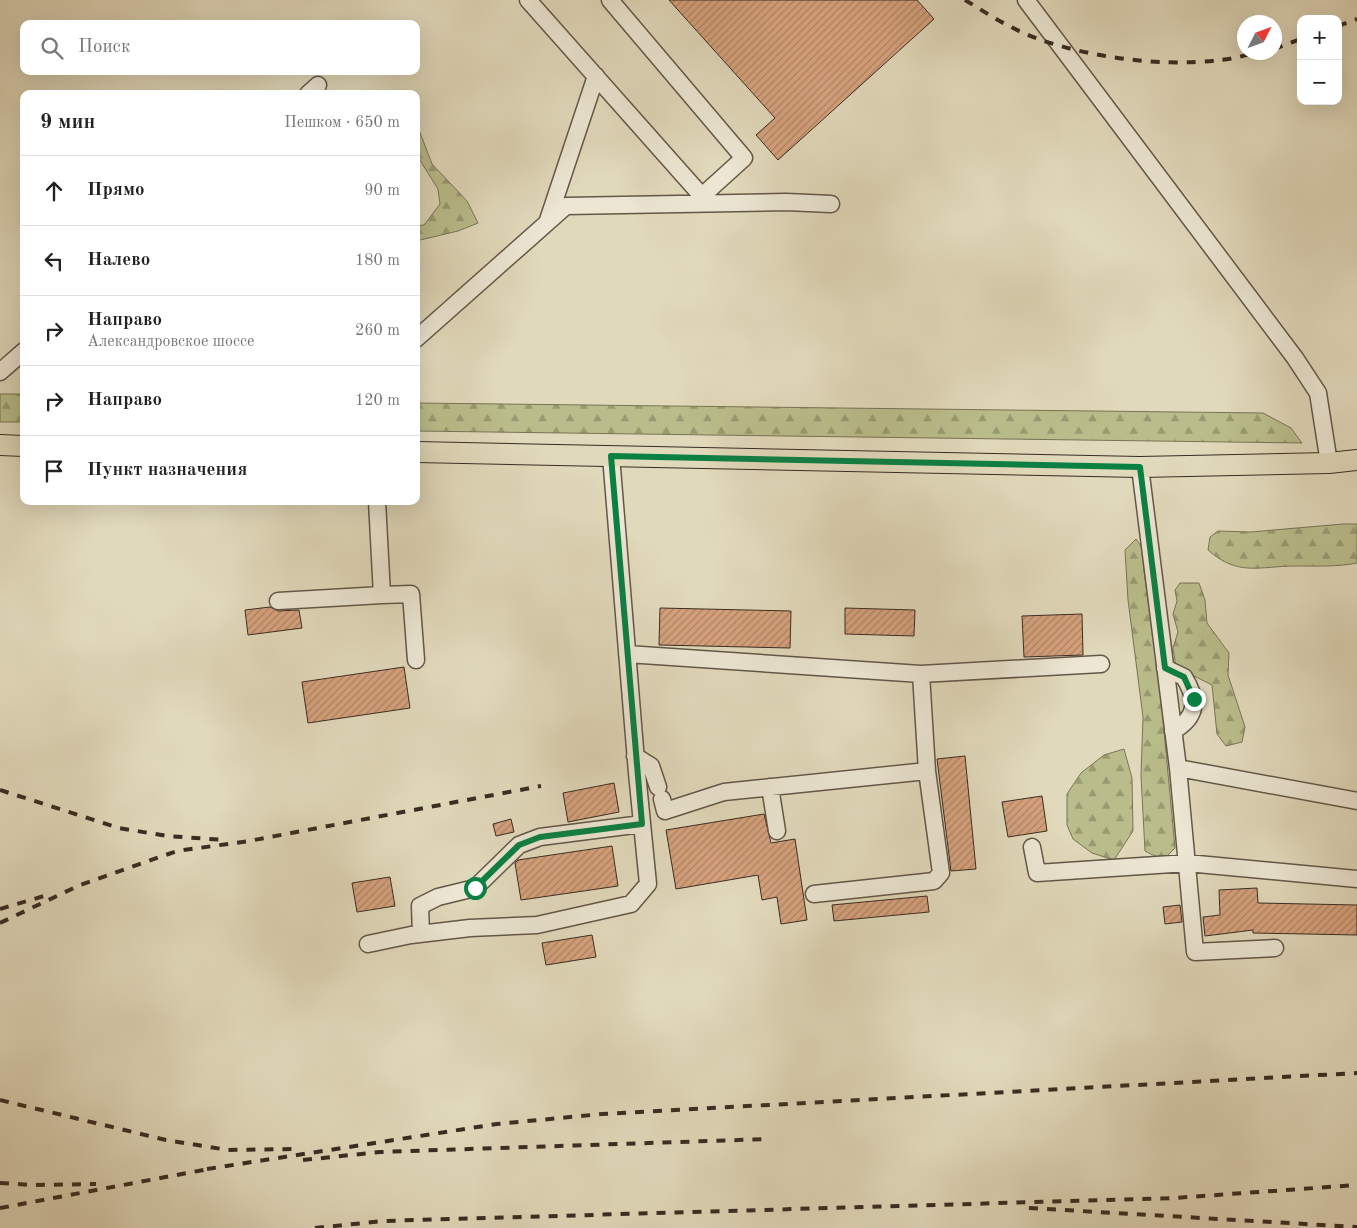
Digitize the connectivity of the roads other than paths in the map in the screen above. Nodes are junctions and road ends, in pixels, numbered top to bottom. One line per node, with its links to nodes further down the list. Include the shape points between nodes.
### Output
1 (528, 0): 4 (lane)
2 (610, 0): 5 (lane, via 744,158)
3 (1026, 0): 16 (lane, via 1318,392)
4 (596, 76): 5 (lane); 7 (lane)
5 (705, 200): 6 (lane); 7 (lane, via 566,206)
6 (831, 204)
7 (546, 223): 8 (lane)
8 (420, 334)
9 (20, 354): 10 (lane)
10 (0, 372)
11 (0, 445): 12 (main road)
12 (20, 446)
13 (420, 452): 14 (main road)
14 (611, 456): 17 (main road); 21 (lane)
15 (1357, 460): 16 (main road)
16 (1329, 463): 17 (main road)
17 (1140, 467): 24 (lane)
18 (377, 505): 19 (lane)
19 (382, 595): 20 (lane); 22 (lane, via 411,594)
20 (278, 601)
21 (627, 654): 25 (lane); 27 (lane)
22 (416, 660)
23 (1101, 664): 25 (lane)
24 (1165, 668): 26 (lane); 26 (lane, via 1184,677 1194,699 1193,712 1184,725)
25 (921, 674): 29 (lane)
26 (1173, 731): 28 (lane)
27 (635, 756): 30 (lane, via 651,766 665,811 724,792); 32 (lane)
28 (1178, 768): 31 (lane); 35 (lane)
29 (927, 771): 30 (lane); 37 (lane, via 940,873 934,880)
30 (770, 787): 33 (lane)
31 (1357, 801)
32 (642, 824): 38 (lane, via 540,837 519,845 475,888 438,897 420,906); 38 (lane, via 648,884 631,904 537,926 470,928)
33 (777, 831)
34 (1032, 847): 35 (lane, via 1037,873)
35 (1187, 863): 36 (lane); 40 (lane, via 1195,952)
36 (1357, 879)
37 (814, 894)
38 (422, 934): 39 (lane)
39 (368, 944)
40 (1276, 948)

